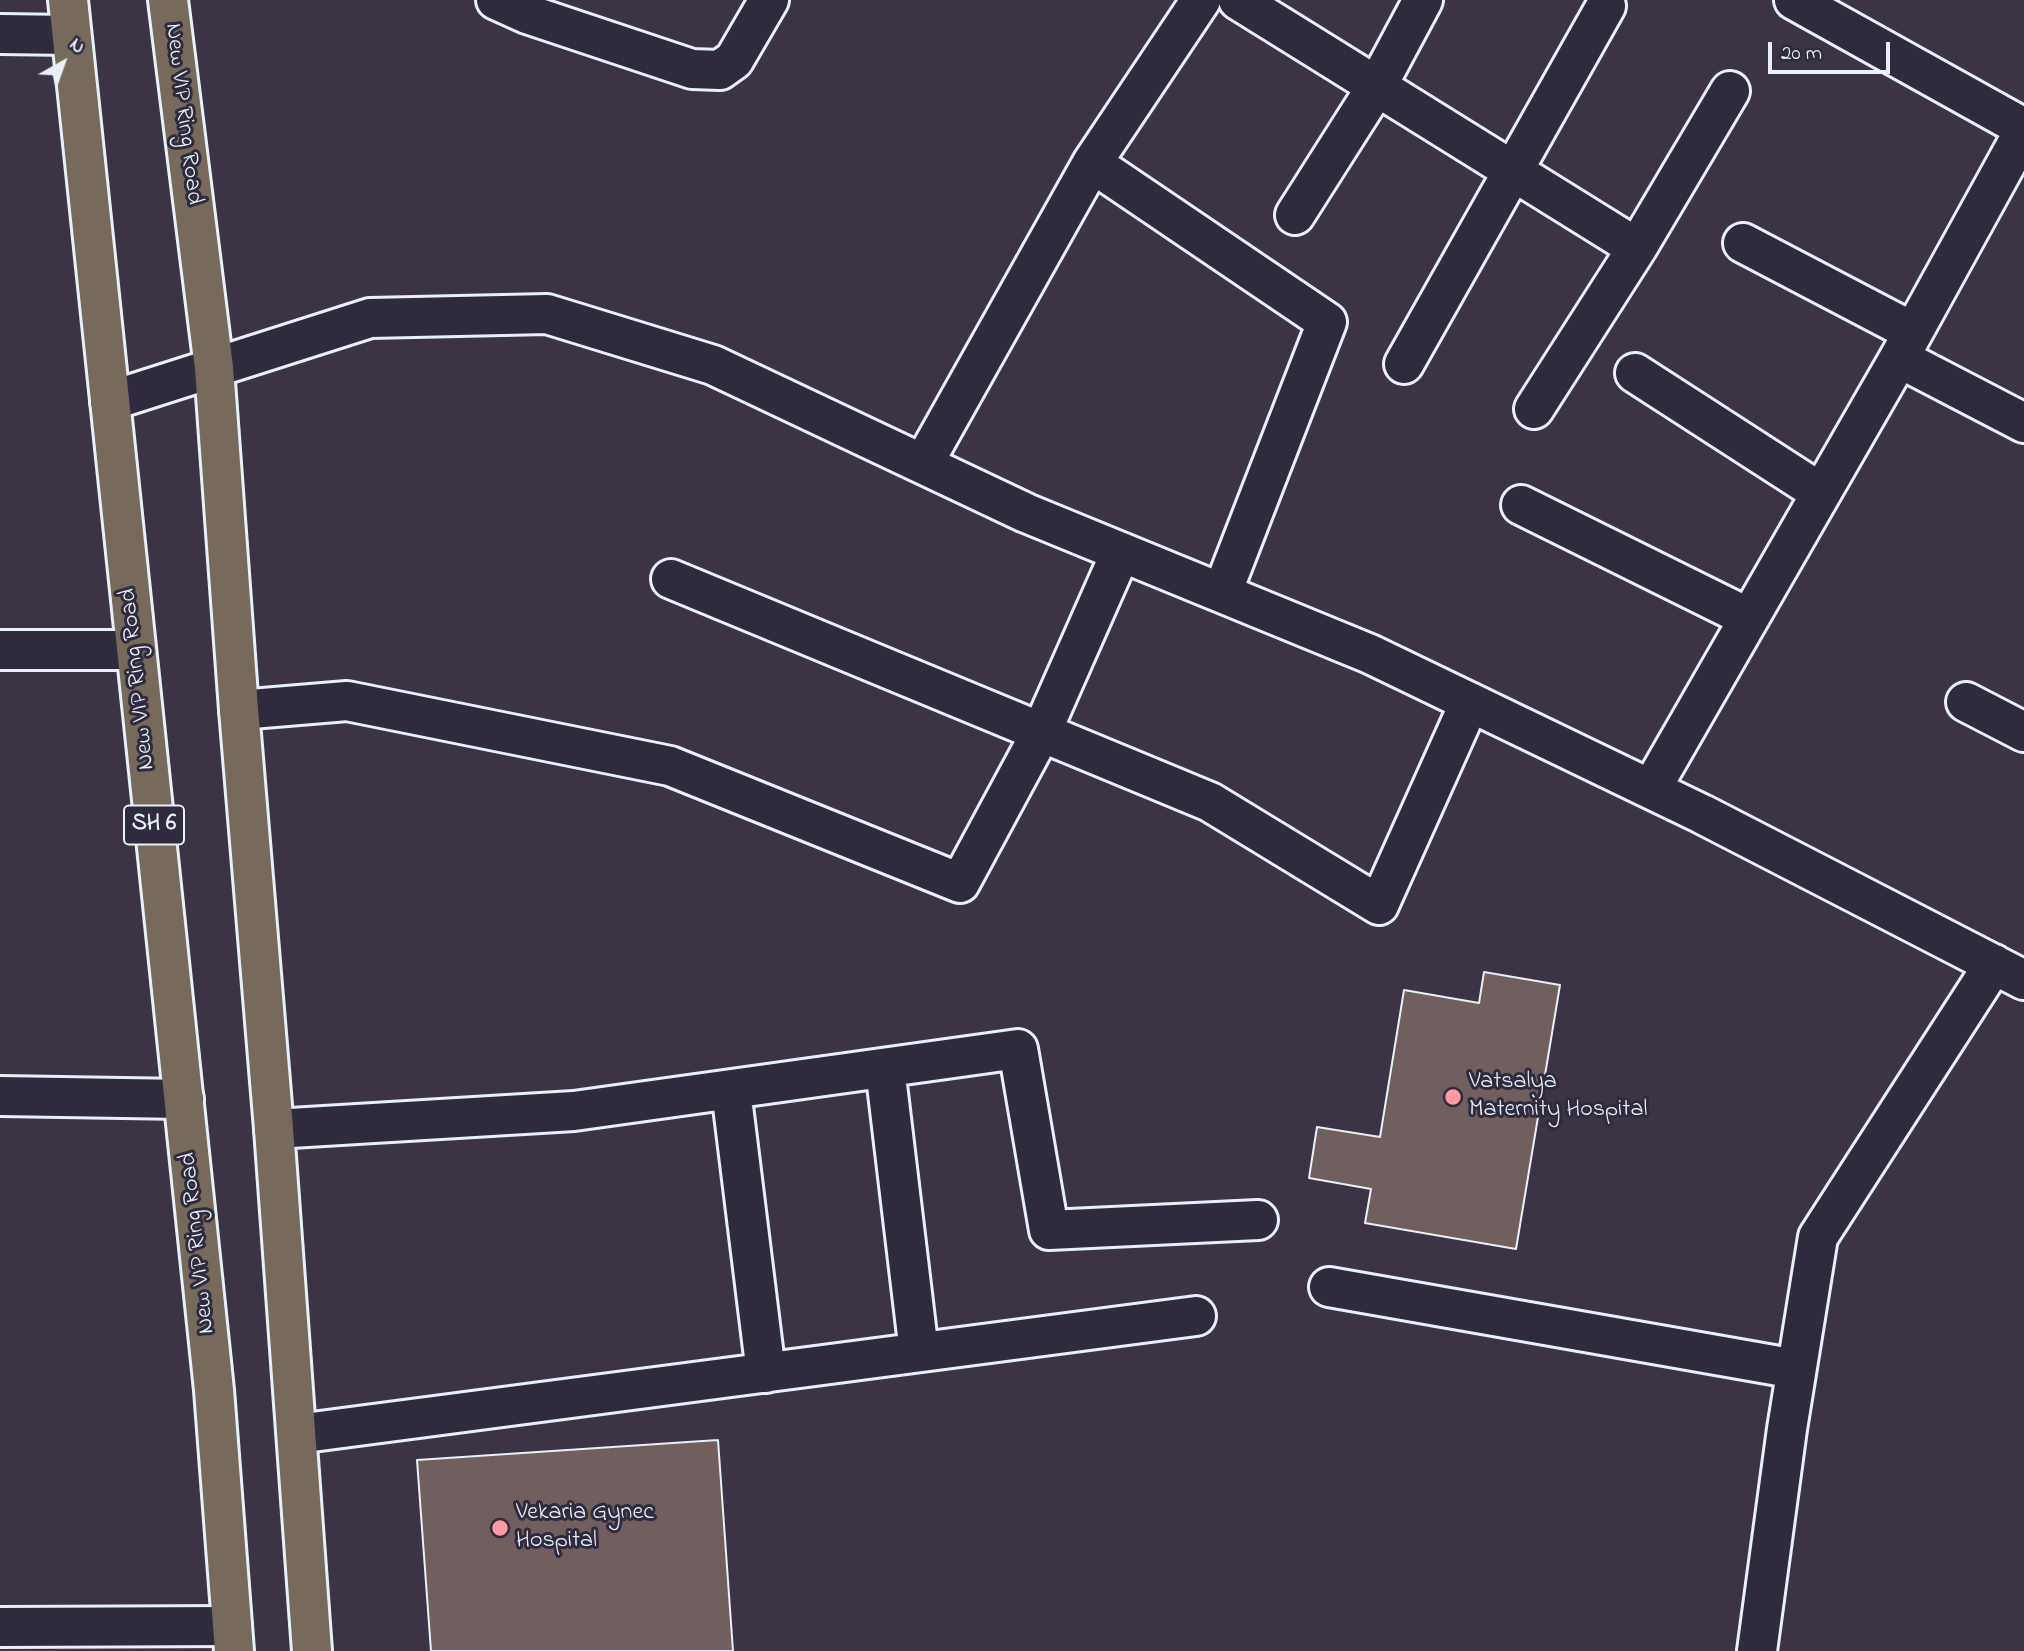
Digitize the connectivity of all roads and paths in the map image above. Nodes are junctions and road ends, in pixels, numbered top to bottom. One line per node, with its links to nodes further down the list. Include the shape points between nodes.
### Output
1 (168, 0): 21 (main road, New VIP Ring Road)
2 (496, 0): 3 (street, via 692,69 720,70 734,60)
3 (769, 0)
4 (1201, 0): 14 (street)
5 (1238, 0): 11 (street)
6 (1423, 0): 11 (street)
7 (1794, 0): 13 (street)
8 (1606, 6): 15 (street)
9 (69, 18): 10 (street); 23 (main road, New VIP Ring Road / SH 6)
10 (0, 34)
11 (1377, 86): 15 (street); 16 (street)
12 (1730, 91): 18 (street)
13 (2024, 130): 19 (street)
14 (1092, 163): 26 (street); 31 (street, via 1327,323)
15 (1515, 170): 18 (street); 20 (street)
16 (1296, 215)
17 (1743, 243): 19 (street)
18 (1637, 248): 24 (street)
19 (1906, 345): 25 (street); 27 (street)
20 (1404, 363)
21 (214, 368): 23 (street); 26 (street, via 370,318 547,314 713,365); 37 (main road, New VIP Ring Road)
22 (1635, 373): 27 (street)
23 (110, 401): 34 (main road, New VIP Ring Road / SH 6)
24 (1534, 409)
25 (2024, 423)
26 (923, 464): 29 (street)
27 (1821, 493): 32 (street)
28 (1521, 505): 32 (street)
29 (1121, 552): 31 (street); 39 (street)
30 (671, 579): 39 (street)
31 (1222, 593): 35 (street, via 1370,654)
32 (1749, 618): 40 (street)
33 (0, 650): 34 (street)
34 (136, 650): 45 (main road, New VIP Ring Road / SH 6)
35 (1470, 702): 39 (street, via 1379,905 1210,802); 40 (street)
36 (1966, 702): 38 (street)
37 (239, 710): 39 (street, via 347,701 670,766 960,883); 46 (main road, New VIP Ring Road)
38 (2024, 732)
39 (1041, 733)
40 (1650, 789): 41 (street)
41 (2009, 972): 51 (street, via 1818,1237)
42 (885, 1068): 43 (street); 47 (street, via 1018,1049 1049,1230); 50 (street)
43 (732, 1090): 46 (street, via 574,1111); 52 (street)
44 (0, 1096): 45 (street)
45 (184, 1099): 55 (main road, New VIP Ring Road / SH 6, via 214,1390)
46 (274, 1129): 53 (main road, New VIP Ring Road)
47 (1258, 1220)
48 (1329, 1287): 51 (street)
49 (1196, 1316): 50 (street)
50 (919, 1352): 52 (street)
51 (1796, 1370): 57 (street)
52 (765, 1373): 53 (street)
53 (297, 1434): 56 (main road, New VIP Ring Road)
54 (0, 1627): 55 (street)
55 (233, 1638)
56 (312, 1651)
57 (1757, 1651)

